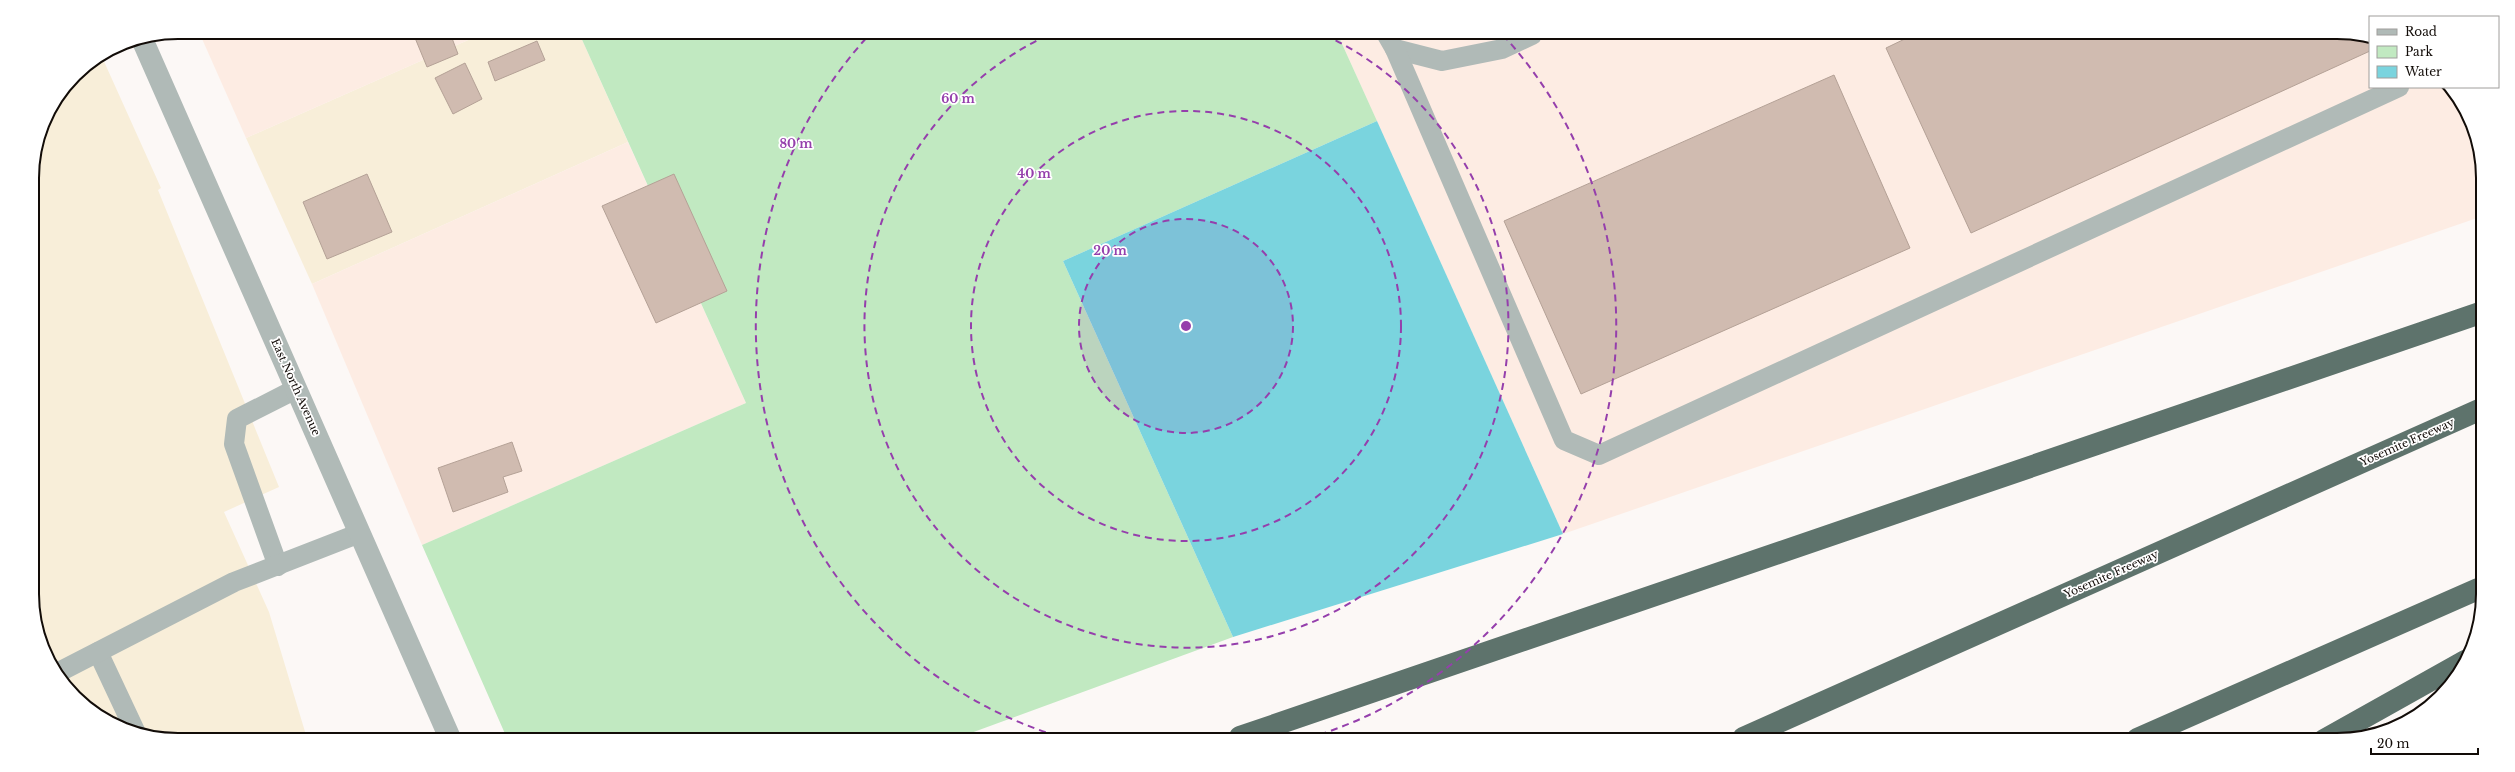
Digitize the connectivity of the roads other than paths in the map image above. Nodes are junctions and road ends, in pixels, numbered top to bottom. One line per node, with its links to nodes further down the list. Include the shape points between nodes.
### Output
1 (1523, 39): 2 (lane, via 1502,49 1442,61)
2 (1391, 42): 4 (lane, via 1564,440 1599,455)
3 (144, 44): 6 (street, East North Avenue)
4 (2397, 88)
5 (2476, 314): 16 (highway)
6 (296, 389): 8 (street, East North Avenue); 9 (lane, via 237,419 234,444)
7 (2476, 411): 17 (highway, Yosemite Freeway)
8 (360, 533): 9 (lane); 15 (street, East North Avenue)
9 (278, 566): 11 (lane, via 234,582)
10 (2476, 591): 18 (highway)
11 (98, 652): 13 (lane); 14 (lane)
12 (2456, 666): 19 (highway)
13 (62, 671)
14 (132, 724)
15 (448, 733)
16 (1252, 733)
17 (1754, 733)
18 (2151, 733)
19 (2336, 733)

